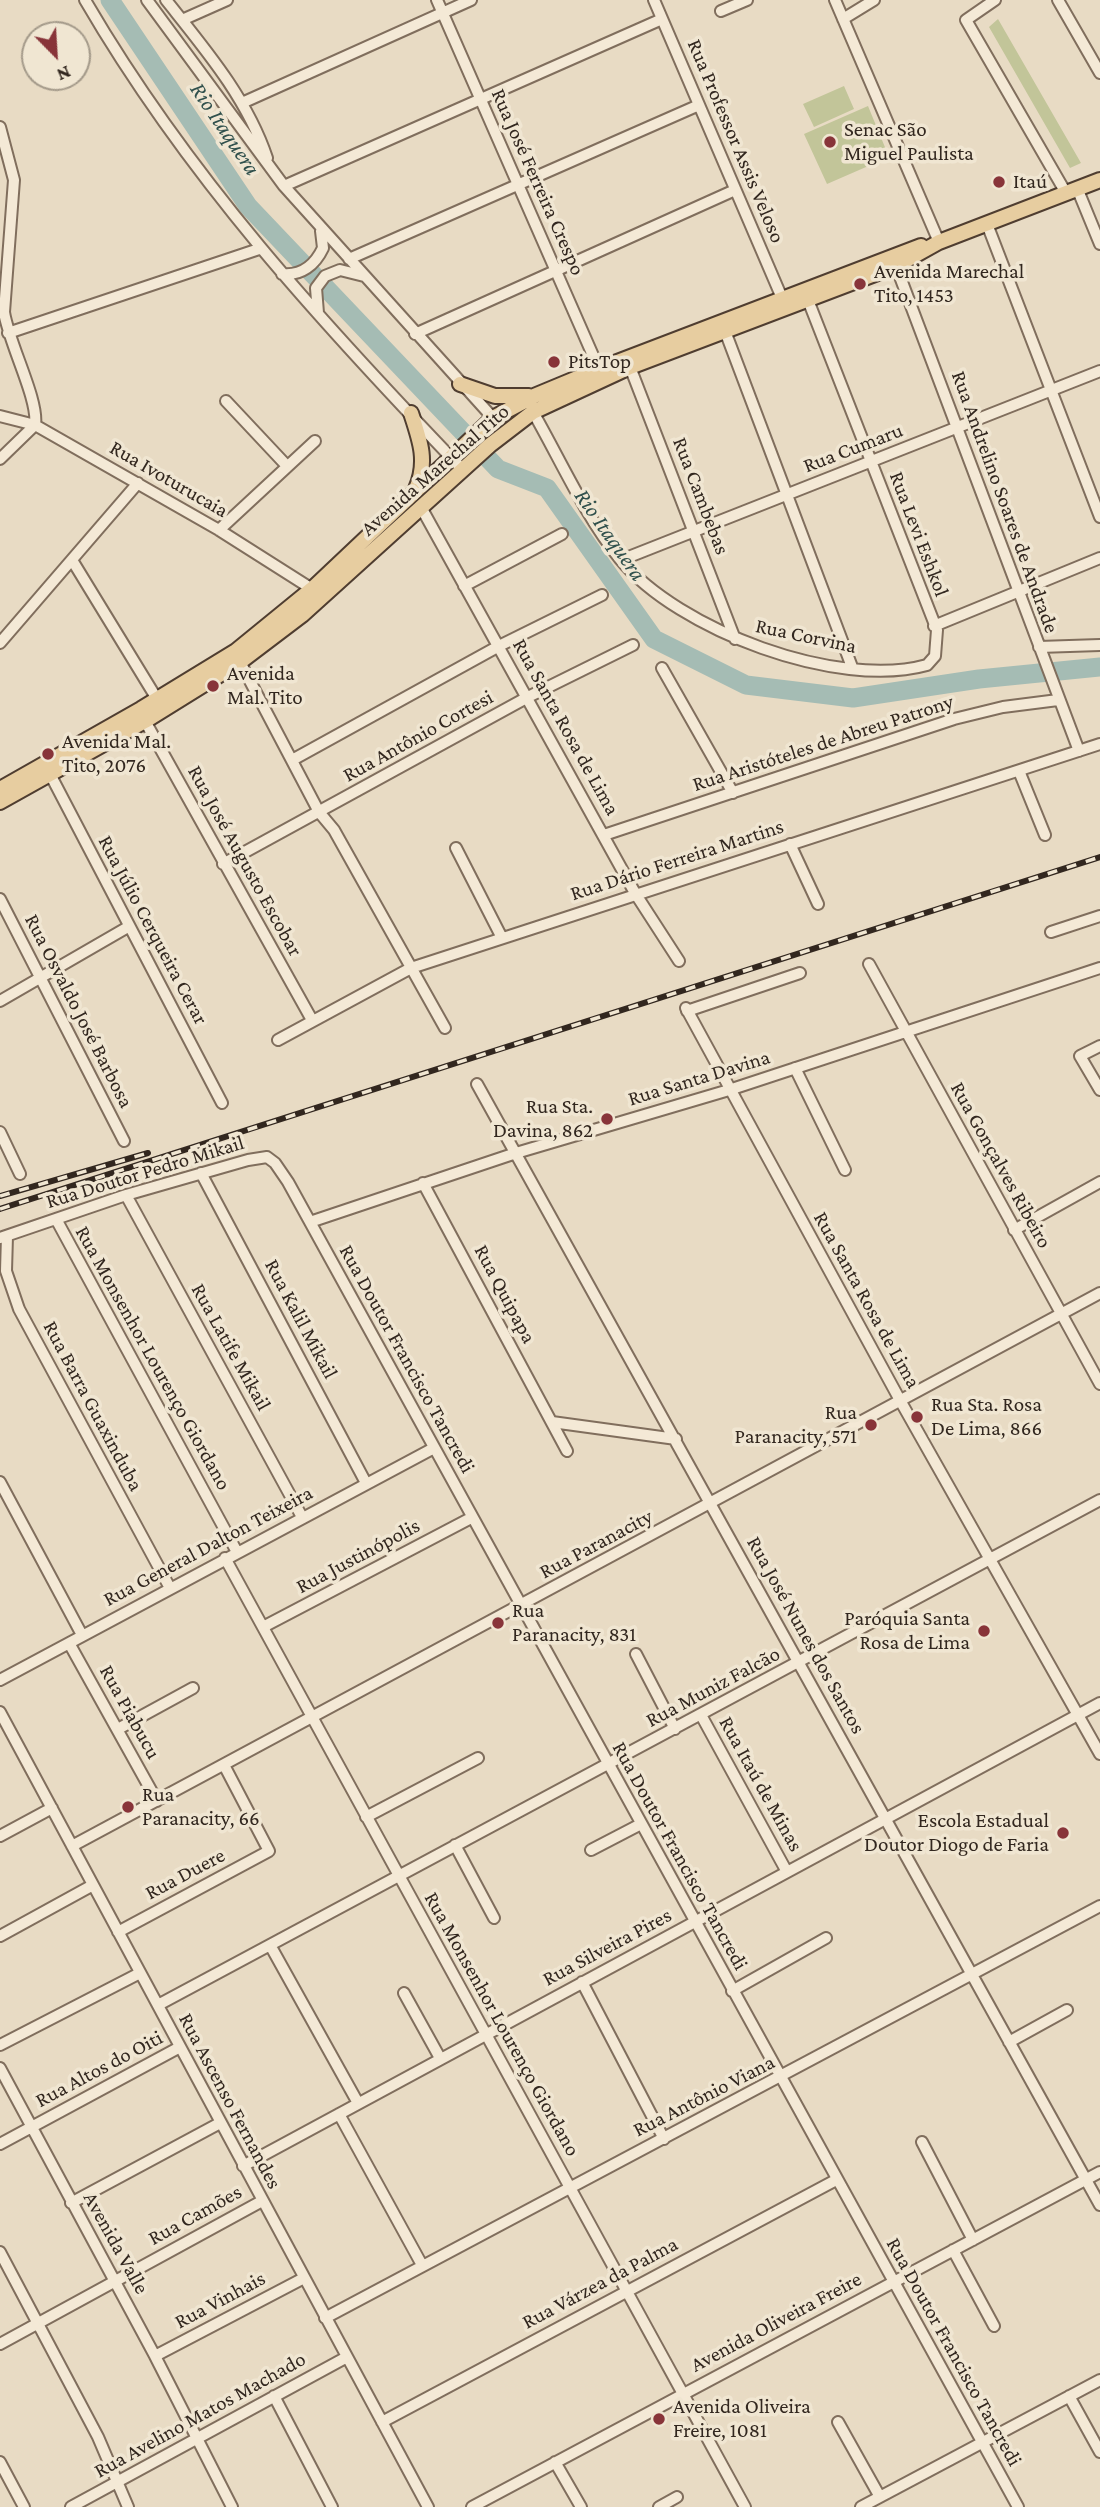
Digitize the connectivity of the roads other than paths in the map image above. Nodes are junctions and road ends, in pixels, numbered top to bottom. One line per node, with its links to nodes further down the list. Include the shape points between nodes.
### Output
1 (85, 0): 33 (street, via 179,147)
2 (147, 0): 23 (street)
3 (166, 0): 17 (street)
4 (227, 0): 17 (street)
5 (437, 0): 14 (street, Rua José Ferreira Crespo)
6 (471, 0): 14 (street)
7 (654, 0): 15 (street, Rua Professor Assis Veloso)
8 (747, 0): 13 (street)
9 (835, 0): 16 (street)
10 (874, 0): 16 (street)
11 (995, 0): 28 (street, via 967,19)
12 (1058, 0): 18 (street)
13 (721, 11)
14 (443, 13): 19 (street, Rua José Ferreira Crespo); 20 (street)
15 (662, 19): 19 (street); 21 (street, Rua Professor Assis Veloso)
16 (843, 19): 31 (street)
17 (182, 20): 20 (street)
18 (1100, 73)
19 (480, 99): 25 (street, Rua José Ferreira Crespo); 26 (street)
20 (242, 103): 23 (street)
21 (699, 105): 25 (street); 27 (street, Rua Professor Assis Veloso)
22 (0, 128): 44 (street, via 14,180 4,291)
23 (270, 167): 26 (street)
24 (1100, 180): 28 (main road, Avenida Marechal Tito)
25 (517, 184): 34 (street); 36 (street, Rua José Ferreira Crespo)
26 (284, 186): 30 (street)
27 (735, 190): 36 (street); 39 (street, Rua Professor Assis Veloso)
28 (1072, 191): 29 (main road, Avenida Marechal Tito); 32 (street)
29 (987, 224): 31 (main road, Avenida Marechal Tito); 50 (street)
30 (321, 230): 34 (street); 37 (street, via 320,254 302,273)
31 (939, 242): 35 (main road, Avenida Marechal Tito, via 903,257); 39 (main road, Avenida Marechal Tito, via 892,255)
32 (1100, 244)
33 (259, 249): 37 (street); 44 (street)
34 (349, 259): 38 (street)
35 (896, 266): 40 (main road, Avenida Marechal Tito); 57 (street, Rua Andrelino Soares de Andrade)
36 (555, 270): 45 (street); 48 (street, Rua José Ferreira Crespo)
37 (282, 274): 41 (street)
38 (366, 278): 41 (street, via 335,271 316,288); 45 (street)
39 (782, 298): 42 (main road); 48 (main road, Avenida Marechal Tito)
40 (808, 300): 42 (main road, Avenida Marechal Tito); 62 (street, Rua Levi Eshkol)
41 (318, 315): 54 (street)
42 (755, 320): 43 (main road, Avenida Marechal Tito)
43 (725, 331): 46 (main road, Avenida Marechal Tito); 66 (street)
44 (8, 333): 56 (street, via 35,407)
45 (415, 334): 49 (street)
46 (630, 367): 48 (main road, Avenida Marechal Tito); 71 (street, Rua Cambebas)
47 (1100, 371): 50 (street, Rua Cumaru)
48 (601, 374): 51 (main road, Avenida Marechal Tito); 53 (main road, Avenida Marechal Tito)
49 (460, 384): 51 (main road, via 495,396); 58 (street)
50 (1051, 390): 57 (street, Rua Cumaru); 69 (street)
51 (534, 396): 58 (main road, Avenida Marechal Tito)
52 (226, 401): 64 (street)
53 (533, 412): 58 (main road, Avenida Marechal Tito); 75 (street, Rua Corvina)
54 (411, 413): 60 (street); 67 (main road, via 423,457 422,475)
55 (0, 416): 56 (street, Rua Ivoturucaia)
56 (35, 425): 61 (street); 65 (street, Rua Ivoturucaia)
57 (958, 427): 62 (street, Rua Cumaru); 78 (street, Rua Andrelino Soares de Andrade)
58 (493, 432): 60 (main road, Avenida Marechal Tito); 63 (main road, Avenida Marechal Tito)
59 (315, 441): 64 (street)
60 (454, 454): 63 (street); 67 (main road, Avenida Marechal Tito)
61 (0, 459)
62 (870, 461): 66 (street, Rua Cumaru); 80 (street, Rua Levi Eshkol)
63 (468, 465): 68 (main road, Avenida Marechal Tito)
64 (287, 466): 70 (street)
65 (138, 482): 70 (street, Rua Ivoturucaia); 74 (street)
66 (788, 494): 71 (street, Rua Cumaru); 88 (street)
67 (413, 496): 77 (main road, Avenida Marechal Tito)
68 (422, 509): 76 (street, Rua Santa Rosa de Lima); 87 (main road, Avenida Marechal Tito, via 302,615)
69 (1100, 517)
70 (219, 530): 77 (street, Rua Ivoturucaia)
71 (694, 531): 75 (street, Rua Cumaru); 81 (street, Rua Cambebas)
72 (562, 534): 76 (street)
73 (1100, 558): 78 (street)
74 (72, 560): 82 (street); 92 (street)
75 (621, 560): 81 (street, Rua Corvina, via 672,604)
76 (464, 586): 85 (street, Rua Santa Rosa de Lima)
77 (312, 589): 92 (main road, Avenida Marechal Tito, via 236,650)
78 (1019, 590): 80 (street); 86 (street, Rua Andrelino Soares de Andrade)
79 (601, 595): 85 (street)
80 (934, 626): 88 (street, Rua Corvina, via 935,656 927,665)
81 (735, 639): 88 (street, Rua Corvina, via 790,657)
82 (0, 643)
83 (633, 645): 91 (street, Rua Antônio Cortesi)
84 (1100, 645): 86 (street)
85 (499, 646): 91 (street, Rua Santa Rosa de Lima); 96 (street)
86 (1041, 652): 90 (street, Rua Andrelino Soares de Andrade)
87 (240, 662): 93 (main road, Avenida Marechal Tito); 96 (street)
88 (852, 667)
89 (662, 668): 100 (street)
90 (1057, 696): 95 (street, Rua Andrelino Soares de Andrade); 100 (street, Rua Aristóteles de Abreu Patrony, via 964,716)
91 (528, 697): 102 (street, Rua Antônio Cortesi); 103 (street, Rua Santa Rosa de Lima)
92 (156, 699): 99 (main road, Avenida Marechal Tito)
93 (145, 721): 98 (main road, Avenida Marechal Tito); 107 (street, Rua José Augusto Escobar)
94 (1100, 744): 95 (street, Rua Dário Ferreira Martins)
95 (1079, 751): 97 (street, Rua Dário Ferreira Martins)
96 (294, 759): 102 (street)
97 (1019, 771): 104 (street); 105 (street, Rua Dário Ferreira Martins)
98 (50, 774): 101 (main road, Avenida Marechal Tito); 112 (street, Rua Júlio Cerqueira Cerar)
99 (0, 789)
100 (733, 793): 103 (street, Rua Aristóteles de Abreu Patrony)
101 (0, 802)
102 (319, 812): 107 (street, Rua Antônio Cortesi); 117 (street, via 334,830)
103 (604, 835): 108 (street, Rua Santa Rosa de Lima)
104 (1045, 835)
105 (790, 844): 108 (street, Rua Dário Ferreira Martins); 110 (street)
106 (456, 848): 114 (street)
107 (223, 864): 122 (street, Rua José Augusto Escobar)
108 (635, 893): 114 (street, Rua Dário Ferreira Martins); 115 (street, Rua Santa Rosa de Lima)
109 (0, 899): 120 (street, Rua Osvaldo José Barbosa)
110 (818, 904)
111 (1100, 916): 113 (street)
112 (128, 927): 120 (street); 131 (street, Rua Júlio Cerqueira Cerar)
113 (1051, 932)
114 (501, 936): 117 (street, Rua Dário Ferreira Martins)
115 (679, 961)
116 (869, 964): 124 (street, Rua Gonçalves Ribeiro)
117 (411, 968): 122 (street, Rua Dário Ferreira Martins); 123 (street)
118 (1100, 968): 124 (street, Rua Santa Davina)
119 (800, 973): 129 (street, Rua Santa Rosa de Lima, via 686,1010)
120 (40, 978): 121 (street); 133 (street, Rua Osvaldo José Barbosa)
121 (0, 1000)
122 (312, 1020): 125 (street, Rua Dário Ferreira Martins)
123 (444, 1028)
124 (905, 1030): 127 (street, Rua Santa Davina); 143 (street, Rua Gonçalves Ribeiro)
125 (278, 1040)
126 (1100, 1046): 130 (street, via 1080,1056)
127 (795, 1068): 129 (street, Rua Santa Davina); 135 (street)
128 (477, 1084): 134 (street, Rua José Nunes dos Santos)
129 (729, 1090): 134 (street, Rua Santa Davina); 148 (street, Rua Santa Rosa de Lima)
130 (1100, 1090)
131 (222, 1103)
132 (1, 1135): 137 (street)
133 (124, 1141)
134 (516, 1153): 139 (street, Rua Santa Davina); 150 (street, Rua José Nunes dos Santos)
135 (845, 1170)
136 (201, 1173): 140 (street, Rua Doutor Pedro Mikail); 142 (street, Rua Doutor Pedro Mikail, via 267,1157 281,1171); 154 (street, Rua Kalil Mikail)
137 (20, 1174)
138 (1100, 1182): 143 (street)
139 (423, 1184): 142 (street, Rua Santa Davina); 149 (street, Rua Quipapa)
140 (126, 1195): 141 (street, Rua Doutor Pedro Mikail); 157 (street, Rua Latife Mikail)
141 (56, 1219): 144 (street, Rua Doutor Pedro Mikail); 159 (street, Rua Monsenhor Lourenço Giordano)
142 (310, 1222): 151 (street, Rua Doutor Francisco Tancredi)
143 (1014, 1230): 146 (street, Rua Gonçalves Ribeiro)
144 (4, 1237): 162 (street, Rua Barra Guaxinduba, via 8,1282 19,1309)
145 (1100, 1293): 146 (street, Rua Paranacity)
146 (1062, 1314): 147 (street, Rua Gonçalves Ribeiro); 148 (street, Rua Paranacity)
147 (1100, 1384)
148 (901, 1402): 156 (street, Rua Paranacity); 161 (street, Rua Santa Rosa de Lima)
149 (552, 1422): 150 (street); 152 (street, Rua Quipapa)
150 (676, 1439): 156 (street, Rua José Nunes dos Santos)
151 (434, 1448): 154 (street, Rua General Dalton Teixeira); 158 (street, Rua Doutor Francisco Tancredi)
152 (567, 1451)
153 (0, 1482): 165 (street)
154 (366, 1483): 157 (street, Rua General Dalton Teixeira)
155 (1100, 1500): 161 (street, Rua Muniz Falcão)
156 (711, 1504): 163 (street, Rua Paranacity); 168 (street, Rua José Nunes dos Santos)
157 (302, 1517): 159 (street, Rua General Dalton Teixeira)
158 (471, 1518): 163 (street, Rua Doutor Francisco Tancredi); 164 (street, Rua Justinópolis)
159 (237, 1552): 160 (street, Rua General Dalton Teixeira)
160 (225, 1558): 162 (street, Rua General Dalton Teixeira); 164 (street, Rua Monsenhor Lourenço Giordano)
161 (989, 1560): 168 (street, Rua Muniz Falcão); 174 (street, Rua Santa Rosa de Lima)
162 (170, 1588): 165 (street, Rua General Dalton Teixeira)
163 (521, 1606): 175 (street, Rua Paranacity); 182 (street, Rua Doutor Francisco Tancredi)
164 (263, 1627): 175 (street, Rua Monsenhor Lourenço Giordano)
165 (82, 1635): 166 (street, Rua General Dalton Teixeira)
166 (69, 1643): 169 (street, Rua General Dalton Teixeira); 176 (street, Rua Piabucu)
167 (636, 1654): 177 (street)
168 (799, 1662): 173 (street, Rua Muniz Falcão); 186 (street, Rua José Nunes dos Santos)
169 (0, 1679)
170 (193, 1688): 176 (street)
171 (1100, 1703): 174 (street, Rua Silveira Pires)
172 (0, 1712): 178 (street, Rua Ascenso Fernandes)
173 (701, 1715): 177 (street, Rua Muniz Falcão); 192 (street, Rua Itaú de Minas)
174 (1078, 1715): 179 (street, Rua Santa Rosa de Lima); 186 (street, Rua Silveira Pires)
175 (311, 1718): 181 (street, Rua Paranacity); 185 (street, Rua Monsenhor Lourenço Giordano)
176 (118, 1729): 183 (street, Rua Piabucu)
177 (675, 1729): 182 (street, Rua Muniz Falcão)
178 (5, 1732): 184 (street, Rua Ascenso Fernandes)
179 (1100, 1754)
180 (478, 1758): 185 (street)
181 (224, 1765): 183 (street, Rua Paranacity); 198 (street, Rua Duere, via 269,1849)
182 (608, 1765): 187 (street, Rua Doutor Francisco Tancredi); 190 (street, Rua Muniz Falcão)
183 (157, 1801): 189 (street, Rua Paranacity)
184 (52, 1808): 188 (street); 189 (street, Rua Ascenso Fernandes)
185 (366, 1817): 193 (street, Rua Monsenhor Lourenço Giordano)
186 (887, 1818): 192 (street, Rua Silveira Pires); 203 (street, Rua José Nunes dos Santos)
187 (641, 1824): 191 (street); 197 (street, Rua Doutor Francisco Tancredi)
188 (0, 1836)
189 (72, 1846): 194 (street, Rua Ascenso Fernandes)
190 (455, 1846): 193 (street, Rua Muniz Falcão); 196 (street)
191 (591, 1850)
192 (787, 1872): 197 (street, Rua Silveira Pires)
193 (397, 1876): 201 (street, Rua Muniz Falcão); 209 (street, Rua Monsenhor Lourenço Giordano)
194 (93, 1885): 198 (street, Rua Ascenso Fernandes); 199 (street)
195 (1100, 1906): 203 (street, Rua Antônio Viana)
196 (494, 1918)
197 (695, 1921): 204 (street, Rua Silveira Pires); 205 (street, Rua Doutor Francisco Tancredi)
198 (118, 1932): 202 (street, Rua Ascenso Fernandes)
199 (0, 1936)
200 (826, 1938): 205 (street)
201 (270, 1945): 207 (street, Rua Muniz Falcão); 216 (street)
202 (141, 1973): 207 (street, Rua Ascenso Fernandes); 211 (street)
203 (973, 1974): 210 (street, Rua José Nunes dos Santos); 215 (street, Rua Antônio Viana)
204 (582, 1982): 209 (street, Rua Silveira Pires); 220 (street)
205 (732, 1991): 215 (street, Rua Doutor Francisco Tancredi)
206 (404, 1993): 213 (street)
207 (158, 2005): 212 (street, Rua Ascenso Fernandes)
208 (1067, 2010): 210 (street)
209 (486, 2034): 213 (street, Rua Silveira Pires); 227 (street, Rua Monsenhor Lourenço Giordano)
210 (1009, 2042): 225 (street, Rua José Nunes dos Santos)
211 (0, 2045)
212 (180, 2047): 218 (street, Rua Ascenso Fernandes); 219 (street, Rua Altos do Oiti)
213 (440, 2058): 216 (street, Rua Silveira Pires)
214 (0, 2068): 219 (street, Avenida Valle)
215 (781, 2078): 220 (street, Rua Antônio Viana); 226 (street, Rua Doutor Francisco Tancredi)
216 (358, 2103): 217 (street, Rua Silveira Pires)
217 (339, 2113): 223 (street, Rua Silveira Pires); 234 (street)
218 (220, 2123): 223 (street, Rua Ascenso Fernandes); 229 (street)
219 (31, 2127): 222 (street, Rua Altos do Oiti); 229 (street, Avenida Valle)
220 (664, 2138): 227 (street, Rua Antônio Viana)
221 (922, 2142): 231 (street)
222 (0, 2144)
223 (243, 2166): 228 (street, Rua Ascenso Fernandes)
224 (1100, 2172): 225 (street, Avenida Oliveira Freire)
225 (1086, 2179): 230 (street, Rua José Nunes dos Santos); 231 (street, Avenida Oliveira Freire)
226 (836, 2180): 237 (street, Rua Doutor Francisco Tancredi); 238 (street, Rua Várzea da Palma)
227 (570, 2188): 234 (street, Rua Antônio Viana); 238 (street, Rua Monsenhor Lourenço Giordano)
228 (262, 2200): 235 (street, Rua Ascenso Fernandes); 236 (street, Rua Camões)
229 (71, 2203): 236 (street, Avenida Valle)
230 (1100, 2204)
231 (973, 2240): 232 (street, Avenida Oliveira Freire)
232 (953, 2250): 237 (street, Avenida Oliveira Freire); 241 (street)
233 (0, 2252): 240 (street)
234 (422, 2265): 239 (street, Rua Antônio Viana)
235 (304, 2278): 239 (street, Rua Ascenso Fernandes); 243 (street, Rua Vinhais)
236 (115, 2281): 240 (street, Rua Camões); 243 (street, Avenida Valle)
237 (892, 2282): 246 (street, Avenida Oliveira Freire); 252 (street, Rua Doutor Francisco Tancredi)
238 (626, 2292): 246 (street, Rua Monsenhor Lourenço Giordano); 249 (street, Rua Várzea da Palma)
239 (325, 2318): 244 (street, Rua Ascenso Fernandes)
240 (38, 2323): 242 (street, Rua Camões); 256 (street)
241 (994, 2326)
242 (0, 2344)
243 (155, 2356): 251 (street, Avenida Valle)
244 (347, 2357): 247 (street, Rua Avelino Matos Machado); 249 (street, Rua Ascenso Fernandes)
245 (1100, 2380): 248 (street)
246 (682, 2393): 255 (street, Avenida Oliveira Freire); 268 (street, Rua Monsenhor Lourenço Giordano)
247 (274, 2396): 251 (street, Rua Avelino Matos Machado); 263 (street)
248 (1069, 2396): 252 (street); 253 (street)
249 (382, 2422): 264 (street, Rua Ascenso Fernandes)
250 (838, 2422): 258 (street)
251 (196, 2437): 256 (street, Rua Avelino Matos Machado); 262 (street, Avenida Valle)
252 (982, 2442): 258 (street); 270 (street, Rua Doutor Francisco Tancredi)
253 (1100, 2452)
254 (0, 2462): 259 (street)
255 (555, 2462): 265 (street, Avenida Oliveira Freire); 266 (street)
256 (116, 2481): 260 (street, Rua Avelino Matos Machado); 261 (street)
257 (677, 2497): 267 (street)
258 (880, 2497): 269 (street)
259 (24, 2507)
260 (71, 2507)
261 (128, 2507)
262 (232, 2507)
263 (332, 2507)
264 (428, 2507)
265 (472, 2507)
266 (581, 2507)
267 (659, 2507)
268 (745, 2507)
269 (861, 2507)
270 (1018, 2507)

